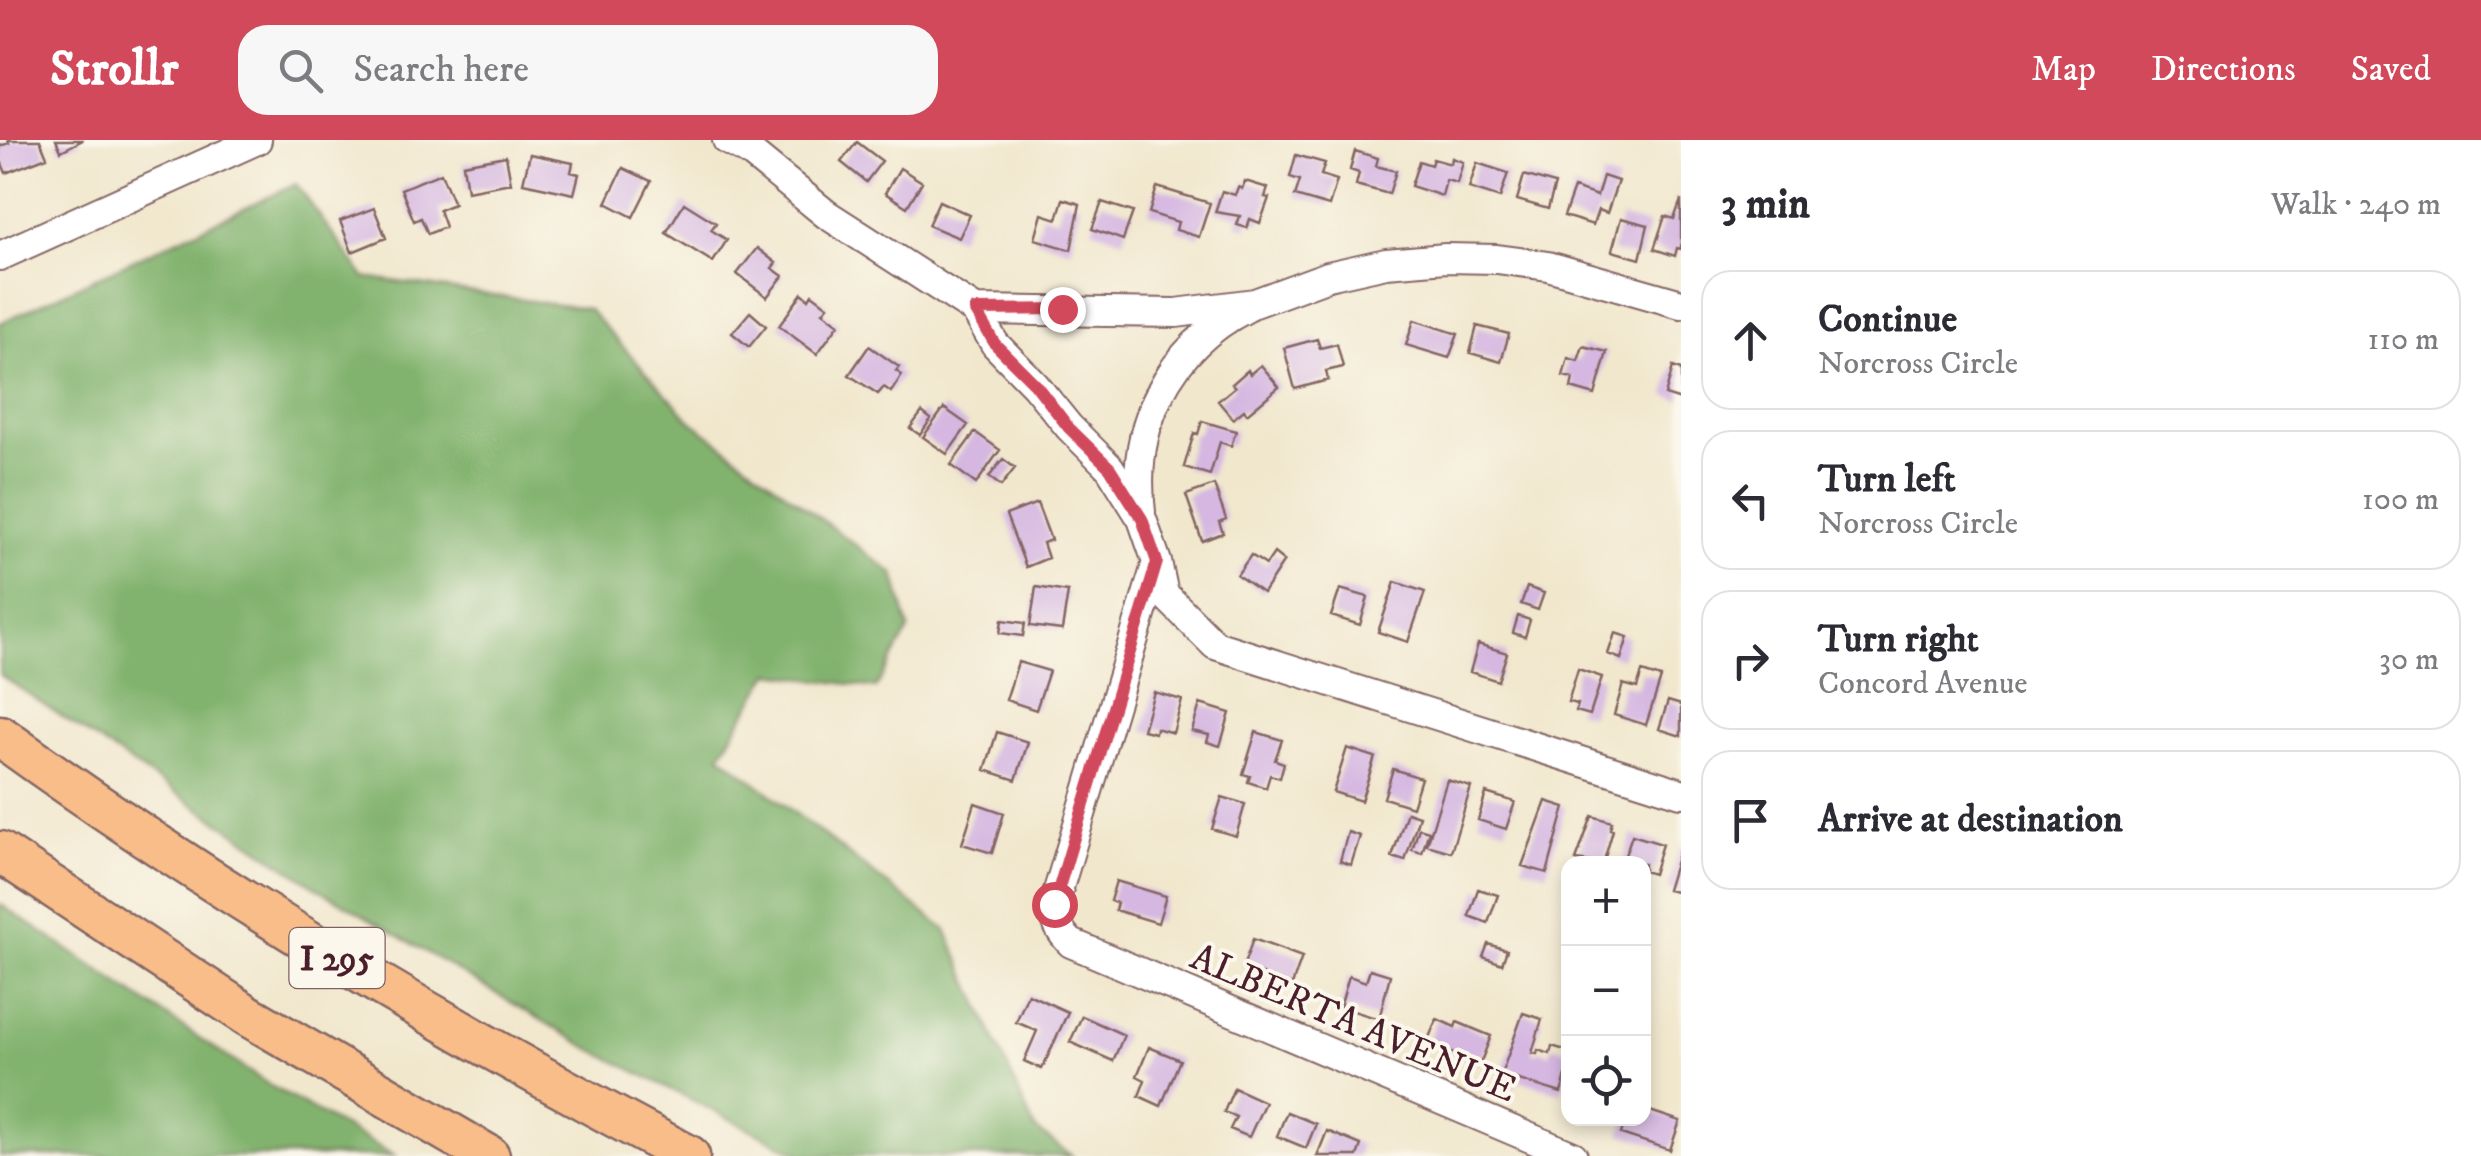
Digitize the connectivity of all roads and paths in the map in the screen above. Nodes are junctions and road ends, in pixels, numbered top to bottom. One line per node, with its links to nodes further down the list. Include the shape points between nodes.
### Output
1 (257, 140): 3 (street)
2 (741, 144): 6 (street, via 826,214)
3 (0, 256)
4 (1256, 302): 5 (street, via 1328,276 1446,258 1548,266); 6 (street, via 1176,313); 7 (street, via 1199,339 1160,389 1140,452)
5 (1681, 304)
6 (975, 310): 7 (street, via 995,344 1110,468)
7 (1142, 519): 8 (street)
8 (1157, 562): 10 (street, via 1164,594 1215,645); 14 (street, ALBERTA AVENUE, via 1054,904 1062,934 1072,944)
9 (0, 736): 13 (highway, I 295, via 390,991)
10 (1681, 793)
11 (0, 852): 12 (highway, I 295, via 248,1015)
12 (489, 1156)
13 (688, 1156)
14 (1573, 1156)

